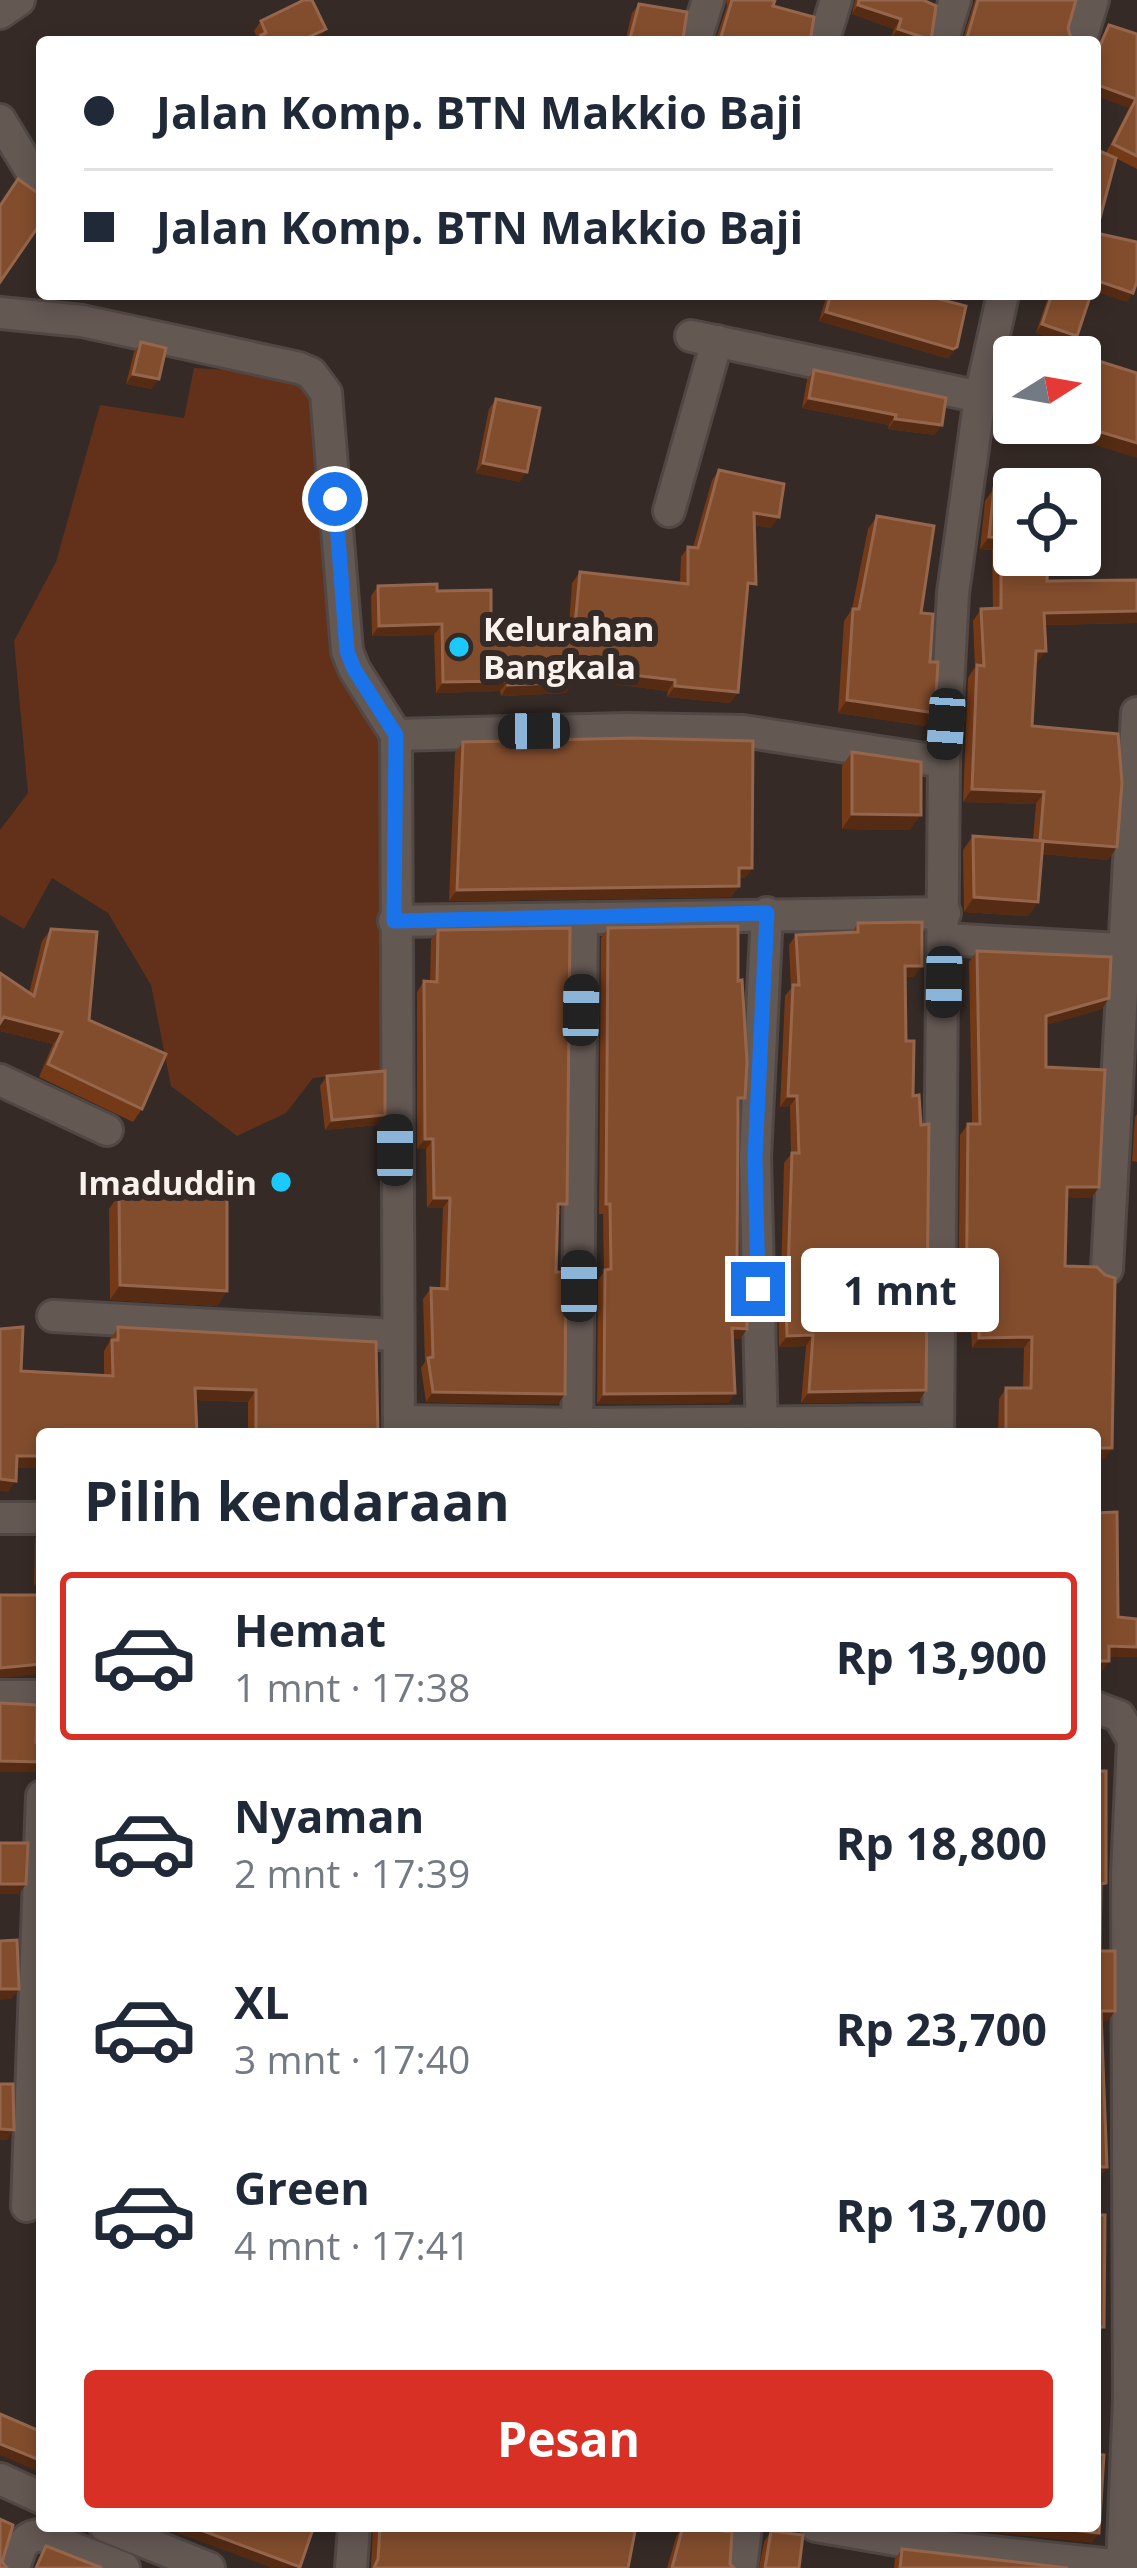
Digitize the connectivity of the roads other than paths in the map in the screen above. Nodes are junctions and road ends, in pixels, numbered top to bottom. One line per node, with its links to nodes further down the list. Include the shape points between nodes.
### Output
1 (19, 0): 6 (street)
2 (708, 0): 7 (street)
3 (836, 0): 8 (street)
4 (955, 0): 9 (street)
5 (1093, 0): 10 (street)
6 (0, 13)
7 (697, 36)
8 (825, 36)
9 (944, 36)
10 (1081, 36)
11 (0, 119): 12 (street)
12 (36, 179)
13 (1003, 300): 16 (street)
14 (79, 308): 15 (street); 19 (street, via 299,368 320,382 330,409 347,651)
15 (0, 313)
16 (980, 397): 17 (street, via 704,339); 20 (street, via 952,593)
17 (669, 511)
18 (1137, 713): 25 (street)
19 (396, 735): 20 (street, via 743,731); 23 (street)
20 (944, 762): 24 (street)
21 (767, 913): 22 (street); 24 (street); 34 (street, via 755,1157)
22 (582, 918): 23 (street); 33 (street)
23 (394, 921): 30 (street)
24 (945, 926): 25 (street); 35 (street)
25 (1131, 949): 28 (street)
26 (0, 1080): 27 (street)
27 (107, 1130)
28 (1107, 1269)
29 (53, 1316): 30 (street)
30 (396, 1335): 31 (street)
31 (399, 1427): 32 (street)
32 (488, 1428)
33 (577, 1428)
34 (762, 1428): 35 (street)
35 (938, 1428)
36 (0, 1518): 37 (street)
37 (36, 1518)
38 (0, 1696): 39 (street)
39 (36, 1696)
40 (1101, 1709): 50 (street, via 1119,1716 1133,1740)
41 (36, 1960): 42 (street)
42 (27, 2206)
43 (0, 2480): 44 (street)
44 (36, 2495)
45 (119, 2532): 53 (street)
46 (354, 2532): 54 (street)
47 (745, 2532): 55 (street)
48 (890, 2532): 49 (street)
49 (927, 2535): 50 (street)
50 (1127, 2555)
51 (14, 2568): 52 (street, via 22,2543 40,2534)
52 (124, 2568)
53 (209, 2568)
54 (351, 2568)
55 (741, 2568)

